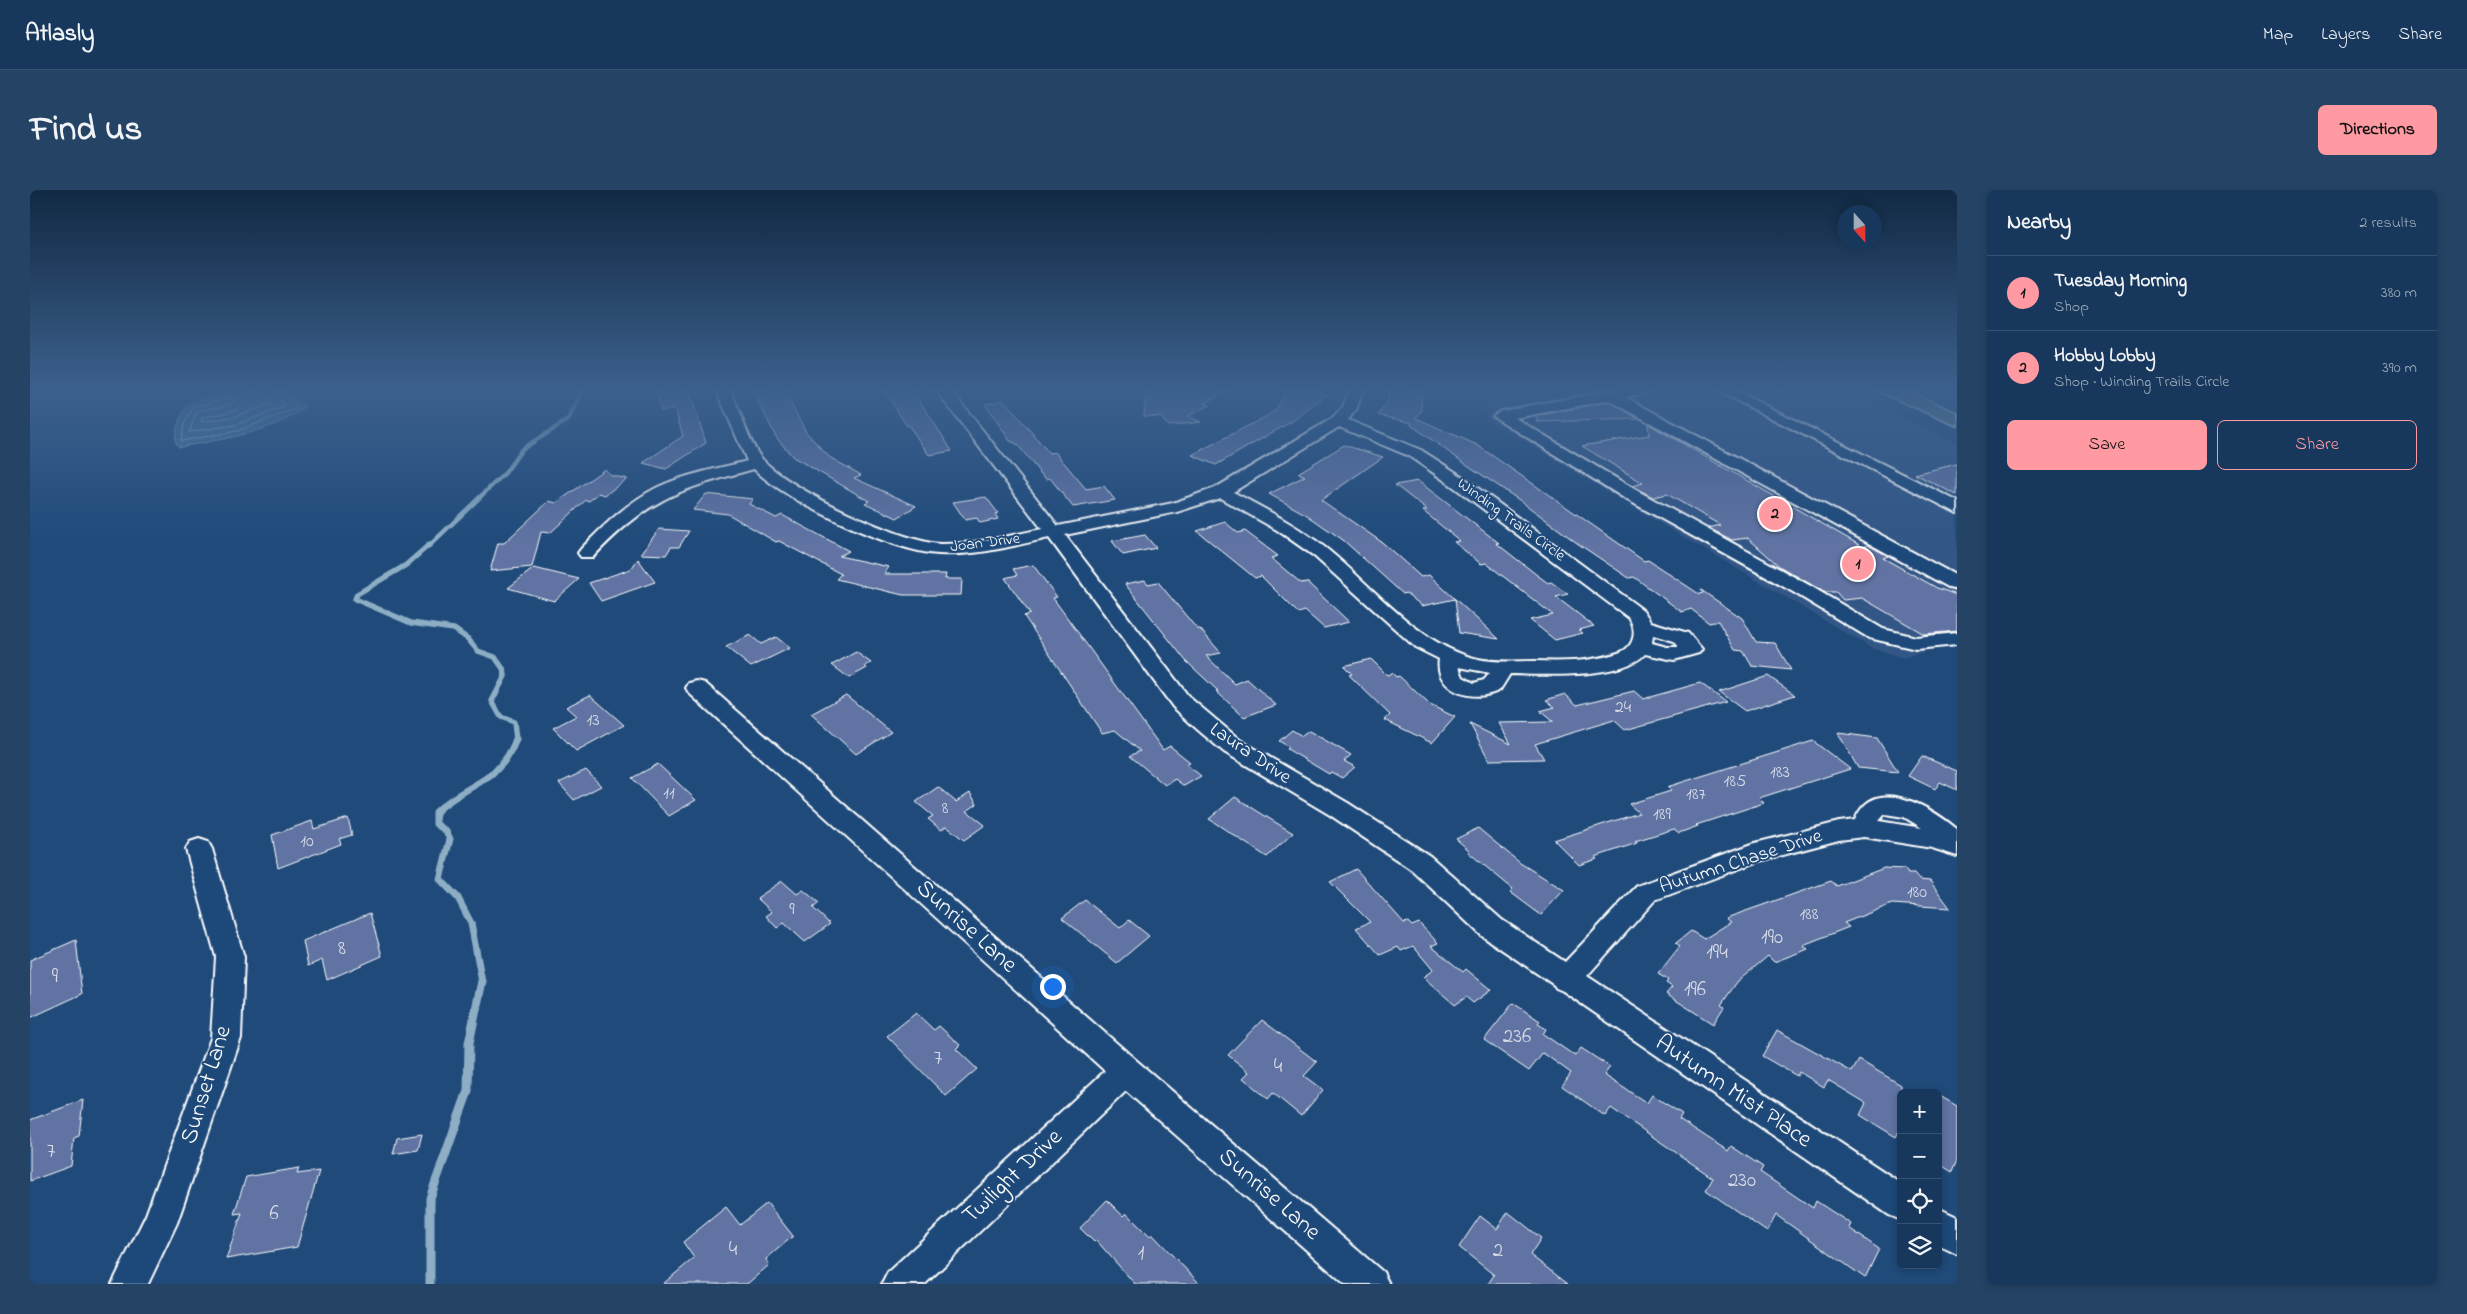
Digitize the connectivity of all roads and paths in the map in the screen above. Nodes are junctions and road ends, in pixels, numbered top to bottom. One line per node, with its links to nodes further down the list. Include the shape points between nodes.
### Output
1 (746, 440): 8 (street)
2 (982, 440): 11 (street, Laura Drive)
3 (1307, 440): 9 (street, Joan Drive)
4 (1383, 440): 14 (street, Winding Trails Circle, via 1414,453 1457,481 1636,614)
5 (1541, 440): 15 (street, via 1876,634 1916,643)
6 (1693, 440): 13 (street)
7 (1822, 440): 10 (street)
8 (756, 463): 11 (street, Joan Drive, via 810,501 916,546 979,548); 12 (street, via 652,496 613,526)
9 (1221, 492): 11 (street, Joan Drive, via 1177,507); 16 (street, via 1305,541 1422,643 1450,656 1452,677 1470,689 1484,689 1493,684 1503,668 1593,666 1634,654)
10 (1957, 508)
11 (1054, 533): 20 (street, Laura Drive, via 1181,702 1206,725 1232,746 1421,863 1492,928)
12 (587, 553)
13 (1957, 584)
14 (1644, 626): 16 (street); 16 (street, via 1681,638 1692,649 1685,654 1672,654)
15 (1957, 639)
16 (1642, 646)
17 (697, 688): 21 (street, Sunrise Lane)
18 (1957, 845): 20 (street, Autumn Chase Drive, via 1864,828 1839,831 1755,853 1646,893)
19 (200, 849): 25 (street, Sunset Lane, via 230,958 226,1038 163,1214)
20 (1566, 980): 22 (street, Autumn Mist Place)
21 (1126, 1071): 26 (street, Twilight Drive); 27 (street, Sunrise Lane)
22 (1897, 1200)
23 (1942, 1228): 24 (street)
24 (1957, 1237)
25 (130, 1284)
26 (900, 1284)
27 (1371, 1284)

